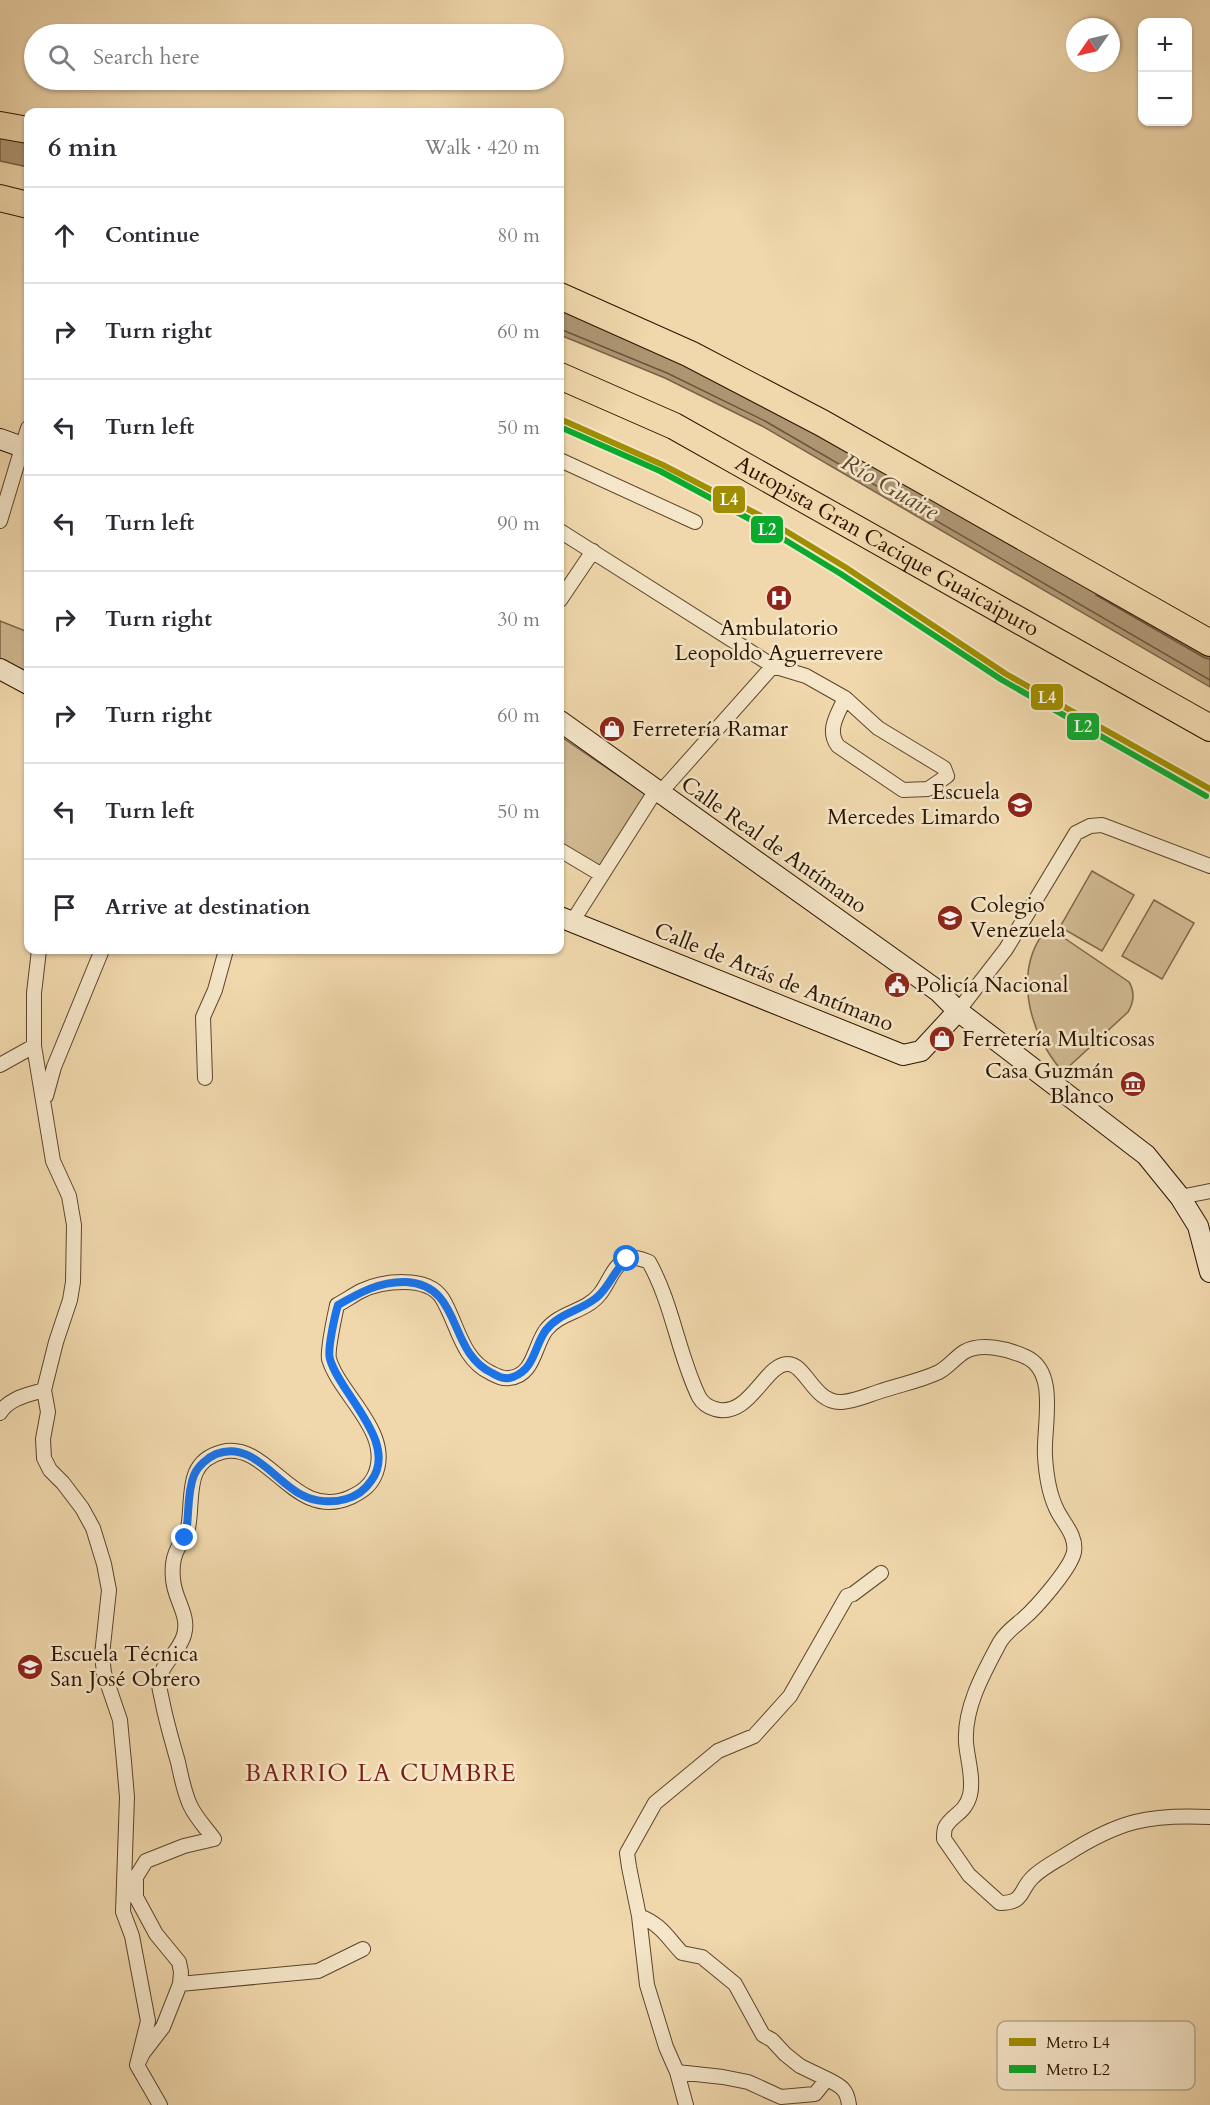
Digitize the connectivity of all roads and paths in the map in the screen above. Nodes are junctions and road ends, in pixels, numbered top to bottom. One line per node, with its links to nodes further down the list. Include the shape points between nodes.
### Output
1 (0, 125): 2 (highway)
2 (24, 129)
3 (0, 198): 4 (highway)
4 (24, 204)
5 (564, 298): 16 (highway, via 690,354 822,423)
6 (564, 378): 22 (highway, Autopista Gran Cacique Guaicaipuro, via 674,426)
7 (0, 439): 8 (street)
8 (24, 446)
9 (24, 453): 11 (street)
10 (564, 462): 12 (street)
11 (0, 521)
12 (695, 522)
13 (564, 533): 14 (street)
14 (593, 551): 15 (street); 17 (street)
15 (564, 594)
16 (1210, 643)
17 (774, 666): 20 (street, via 806,676); 24 (street)
18 (0, 669): 19 (street)
19 (24, 682)
20 (845, 698): 20 (street, via 878,728 944,768 947,776 928,789 903,790 838,746 832,729)
21 (564, 724): 24 (street, Calle Real de Antímano)
22 (1210, 728)
23 (564, 733): 24 (street)
24 (655, 795): 27 (street); 32 (street, Calle Real de Antímano, via 938,992)
25 (564, 852): 27 (street)
26 (1210, 866): 32 (street, via 1102,825 1076,833 1006,949)
27 (602, 875): 28 (street)
28 (566, 919): 32 (street, Calle de Atrás de Antímano, via 903,1055 921,1051)
29 (39, 954): 33 (street)
30 (100, 954): 36 (street, via 54,1067)
31 (225, 954): 35 (street, via 203,1017)
32 (956, 1013): 38 (street, Calle Real de Antímano, via 1146,1155)
33 (34, 1046): 34 (street); 36 (street)
34 (0, 1065)
35 (205, 1078)
36 (44, 1104): 40 (street, via 53,1161 69,1196 74,1225 70,1300)
37 (1210, 1191): 38 (street)
38 (1180, 1197): 39 (street, Calle Real de Antímano, via 1198,1226)
39 (1210, 1272)
40 (44, 1390): 41 (street, via 19,1397); 47 (street, via 48,1412 44,1458 93,1528 109,1590 102,1655 120,1720 124,1762 123,1912 134,1946 148,2021)
41 (0, 1413)
42 (881, 1573): 44 (street, via 847,1596 790,1696 754,1736 718,1750 655,1803 627,1852)
43 (1210, 1817): 46 (street, via 1174,1815 1135,1820 1095,1836 1032,1878 1022,1896 1011,1903 1000,1903 969,1875 944,1839 945,1827 965,1809 971,1793 968,1716 983,1676 1002,1638 1036,1606 1074,1553 1074,1543 1052,1496 1045,1455 1046,1380 1028,1358 1003,1349 967,1350 928,1376 839,1403 826,1399 796,1366 787,1363 777,1367 742,1404 721,1411 700,1399 668,1304 649,1262 639,1258 627,1259 619,1266 598,1297 561,1316 546,1330 525,1370 510,1378 483,1369 470,1354 441,1296 417,1283 396,1282 363,1290 338,1305 330,1342 329,1358 366,1420 376,1445 379,1463 374,1479 363,1492 327,1502 303,1496 257,1460 238,1452 208,1458 194,1474 188,1526 173,1563 177,1599 186,1619 184,1635 163,1667 159,1683 188,1798 214,1839 146,1861 136,1877 136,1897 156,1934 179,1962)
44 (639, 1916): 48 (street, via 647,1985); 49 (street, via 668,1934 682,1953 702,1957 735,1984 763,2035 800,2066)
45 (363, 1949): 46 (street, via 318,1971)
46 (180, 1984): 47 (street, via 163,2027)
47 (137, 2065): 50 (street)
48 (677, 2072): 49 (street, via 748,2082 781,2097 815,2094); 51 (street)
49 (827, 2079): 52 (street, via 842,2086)
50 (160, 2105)
51 (686, 2105)
52 (849, 2105)

